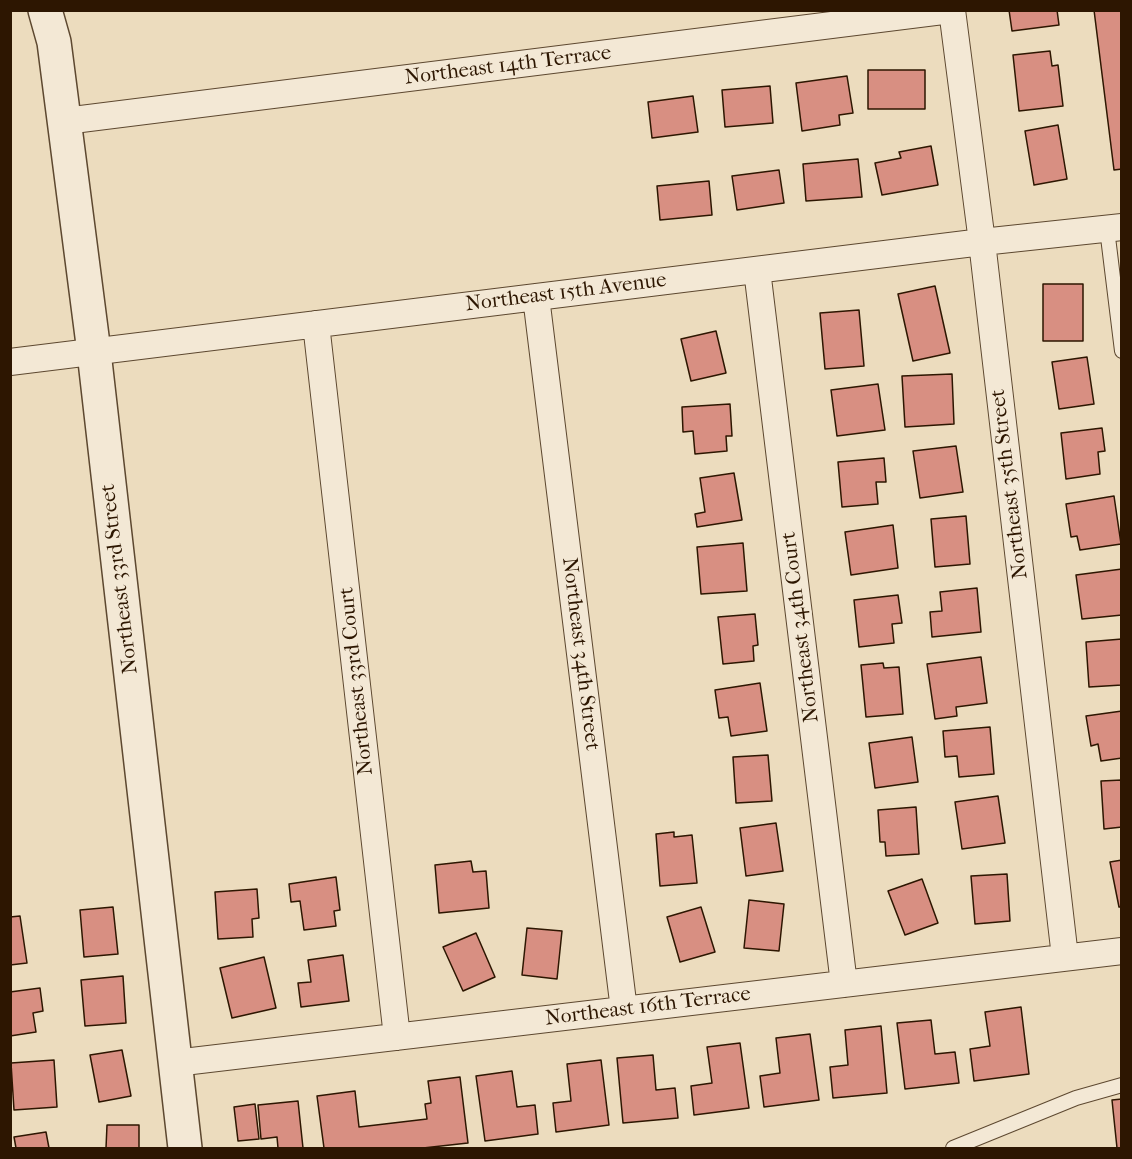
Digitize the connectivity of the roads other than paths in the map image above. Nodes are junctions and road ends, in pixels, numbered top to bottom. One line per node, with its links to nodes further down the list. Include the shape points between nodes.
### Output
1 (45, 10): 3 (street, Northeast 33rd Street, via 54,42)
2 (952, 10): 3 (street, Northeast 14th Terrace); 5 (street, Northeast 35th Street)
3 (65, 121): 10 (street, Northeast 33rd Street)
4 (1114, 228): 5 (street, Northeast 15th Avenue); 9 (lane)
5 (982, 242): 6 (street, Northeast 15th Avenue); 13 (street, Northeast 35th Street)
6 (757, 270): 7 (street, Northeast 15th Avenue); 14 (street, Northeast 34th Court)
7 (536, 297): 8 (street, Northeast 15th Avenue); 15 (street, Northeast 34th Street)
8 (316, 324): 10 (street, Northeast 15th Avenue); 16 (street, Northeast 33rd Court)
9 (1122, 351)
10 (94, 352): 11 (street, Northeast 15th Avenue); 17 (street, Northeast 33rd Street)
11 (10, 362)
12 (1122, 951): 13 (street, Northeast 16th Terrace)
13 (1065, 957): 14 (street, Northeast 16th Terrace)
14 (844, 984): 15 (street, Northeast 16th Terrace)
15 (624, 1010): 16 (street, Northeast 16th Terrace)
16 (397, 1037): 17 (street, Northeast 16th Terrace)
17 (175, 1063): 19 (street, Northeast 33rd Street)
18 (1122, 1085): 20 (lane, via 1076,1098)
19 (185, 1149)
20 (953, 1149)

